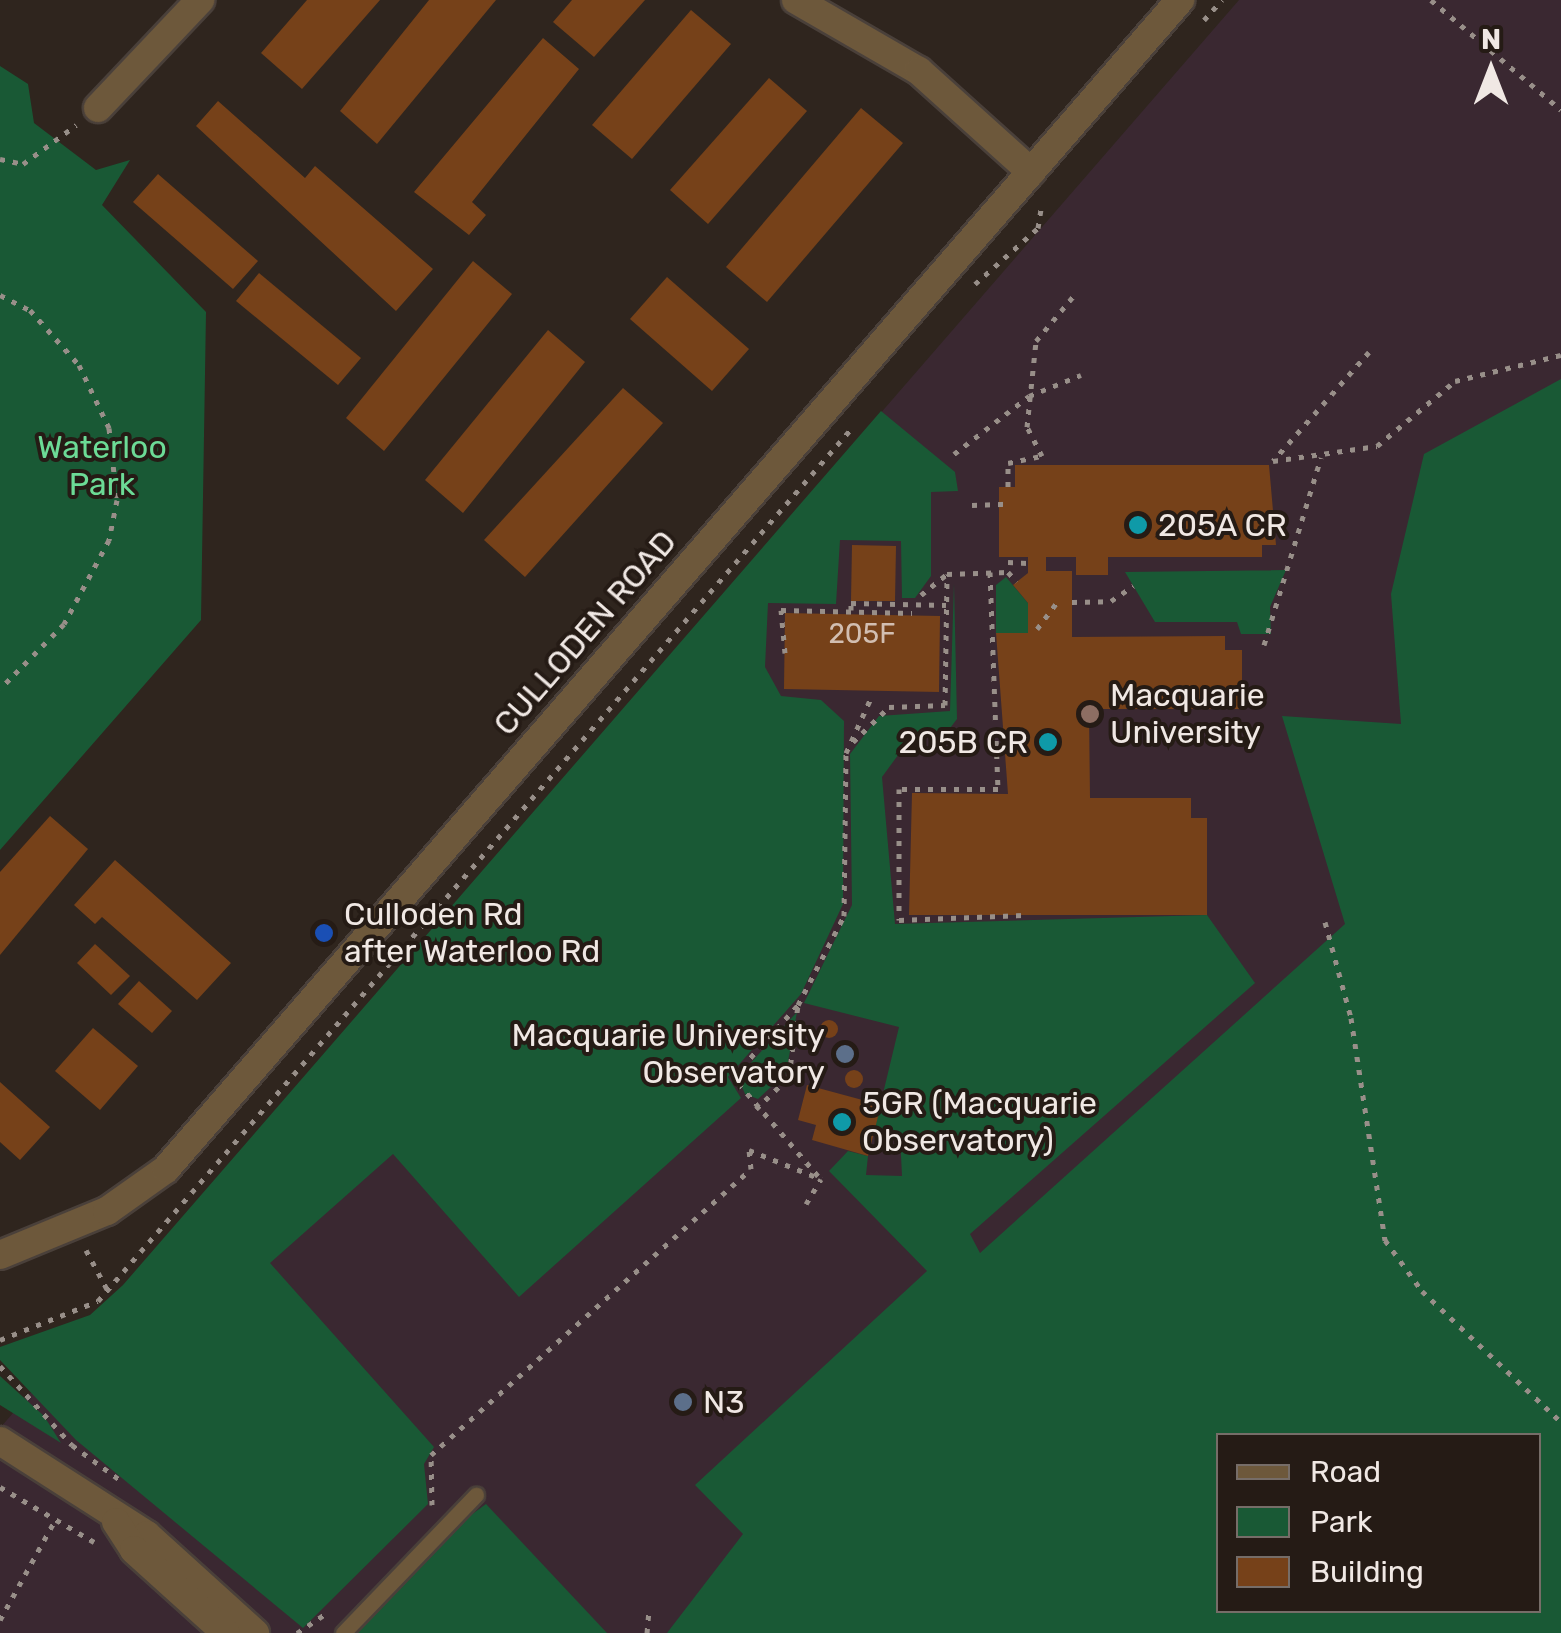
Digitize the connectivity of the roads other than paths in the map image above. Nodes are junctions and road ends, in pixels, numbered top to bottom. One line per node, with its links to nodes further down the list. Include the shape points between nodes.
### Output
1 (200, 0): 4 (street)
2 (796, 0): 5 (street, via 919,71)
3 (1180, 0): 5 (street, CULLODEN ROAD)
4 (98, 108)
5 (1031, 172): 6 (street, CULLODEN ROAD, via 166,1170 107,1211)
6 (0, 1255)
7 (0, 1441): 9 (street)
8 (476, 1495): 12 (lane)
9 (116, 1522): 10 (street, via 134,1550); 11 (street, via 193,1571)
10 (226, 1633)
11 (256, 1633)
12 (342, 1633)

